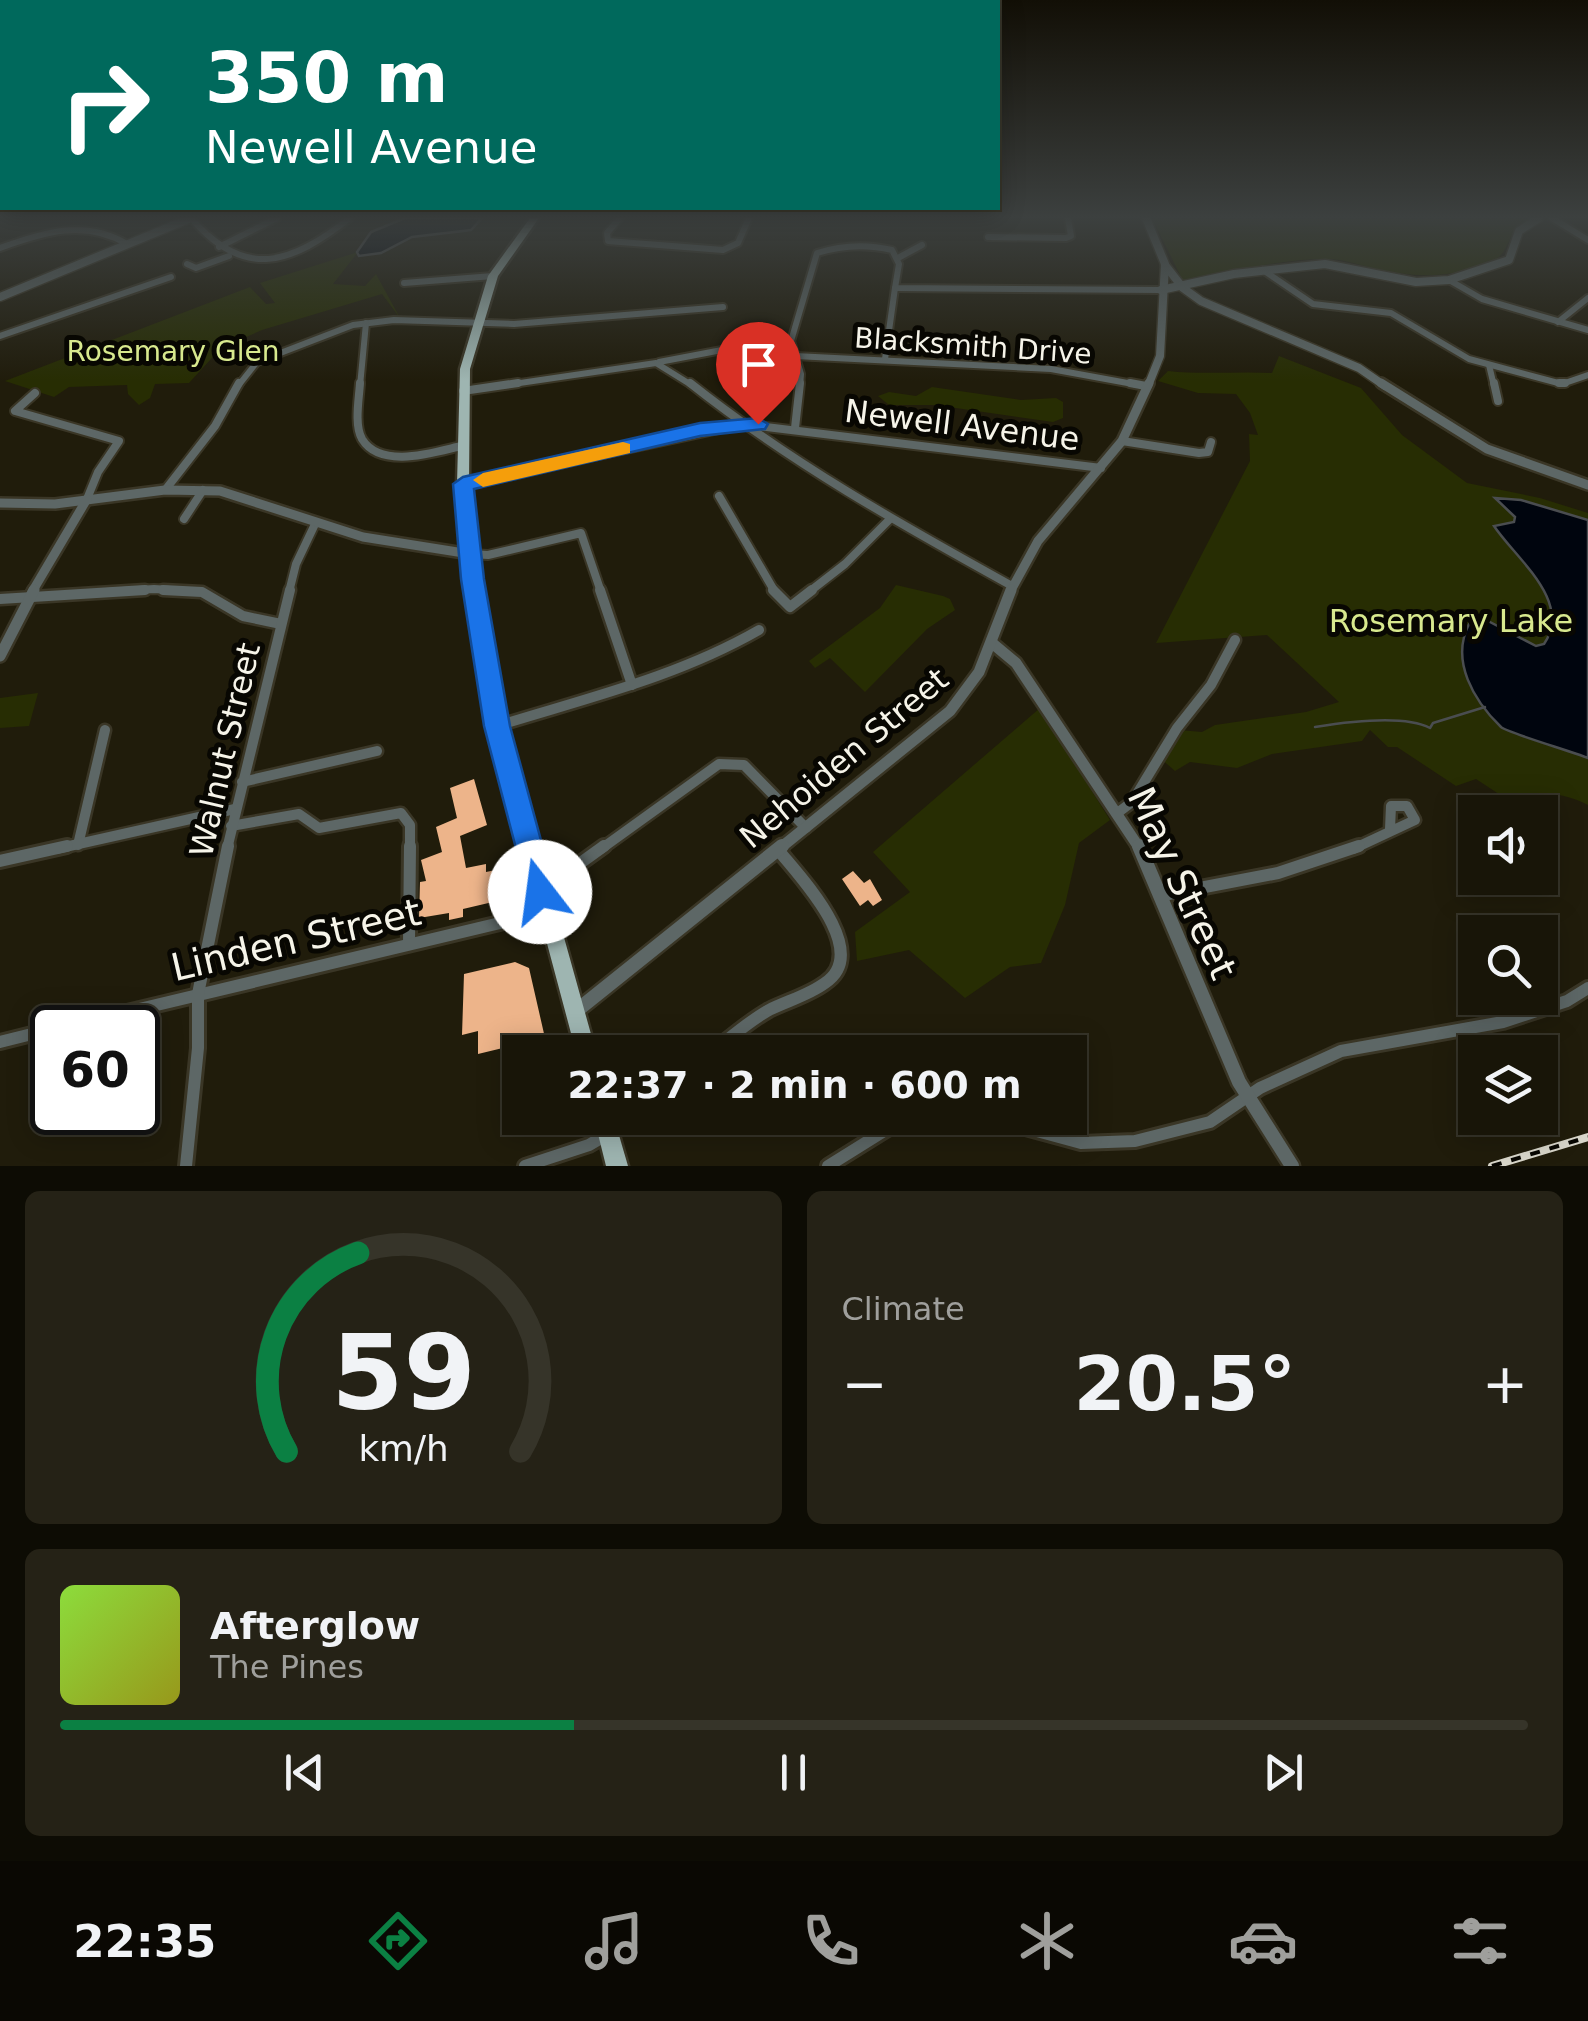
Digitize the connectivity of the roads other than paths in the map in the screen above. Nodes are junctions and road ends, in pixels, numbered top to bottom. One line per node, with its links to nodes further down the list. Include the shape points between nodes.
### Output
1 (59, 272): 18 (street)
2 (497, 272): 11 (main road)
3 (811, 272): 27 (street, via 792,333)
4 (897, 272): 15 (street)
5 (1164, 272): 17 (street, Nehoiden Street)
6 (1171, 272): 16 (street)
7 (1253, 272): 16 (street)
8 (1267, 272): 30 (street, via 1313,304 1397,316 1449,350)
9 (1374, 272): 13 (street, via 1416,282)
10 (1471, 272): 13 (street)
11 (494, 276): 14 (street); 23 (main road)
12 (170, 278): 25 (street)
13 (1449, 280): 21 (street, via 1482,299)
14 (404, 283)
15 (895, 288): 17 (street); 28 (street)
16 (1183, 288): 17 (street); 43 (street, via 1226,313 1360,368 1487,448)
17 (1161, 290): 32 (street, Nehoiden Street, via 1160,356)
18 (0, 297)
19 (1588, 298): 21 (street)
20 (723, 307): 23 (street)
21 (1558, 322): 24 (street)
22 (366, 323): 23 (street); 40 (street, via 364,442 409,456); 44 (street, via 257,362)
23 (478, 324): 33 (main road)
24 (1588, 330)
25 (0, 336)
26 (743, 346): 29 (street)
27 (795, 356): 28 (street, Blacksmith Drive); 37 (street, via 801,385)
28 (885, 359): 32 (street, Blacksmith Drive, via 1050,369)
29 (656, 363): 33 (street); 36 (street)
30 (1489, 365): 31 (street, via 1562,384); 35 (street)
31 (1588, 375)
32 (1146, 386): 38 (street, Nehoiden Street)
33 (463, 392): 40 (main road)
34 (35, 393): 47 (street, via 14,410 119,440)
35 (1498, 401)
36 (742, 424): 37 (street, Newell Avenue); 42 (street, Newell Avenue); 50 (street)
37 (794, 428): 41 (street, Newell Avenue)
38 (1122, 441): 39 (street, via 1198,454 1208,452); 41 (street, Nehoiden Street)
39 (1211, 442)
40 (462, 446): 42 (main road)
41 (1101, 468): 53 (street, Nehoiden Street, via 1038,541)
42 (463, 484): 52 (main road)
43 (1588, 486)
44 (166, 489): 45 (street); 47 (street)
45 (203, 490): 49 (street); 51 (street, via 246,496)
46 (720, 496): 50 (street, via 771,588 790,608)
47 (86, 499): 48 (street); 54 (street)
48 (0, 503)
49 (184, 519)
50 (890, 520): 53 (street)
51 (316, 522): 52 (street, via 368,538); 56 (street, Walnut Street, via 296,564)
52 (470, 554): 61 (street, via 581,533); 62 (main road)
53 (1012, 586): 59 (street, Nehoiden Street)
54 (33, 596): 55 (street); 56 (street, via 202,592 243,616); 60 (street)
55 (0, 600)
56 (282, 624): 65 (street, Walnut Street)
57 (759, 630): 61 (street, via 708,658)
58 (1235, 640): 67 (street, via 1211,685)
59 (992, 644): 67 (street, May Street, via 1016,663); 69 (street, Nehoiden Street, via 961,700)
60 (0, 656)
61 (632, 684): 62 (street)
62 (497, 726): 74 (main road)
63 (105, 730): 71 (street)
64 (377, 751): 65 (street)
65 (242, 782): 66 (street, Walnut Street)
66 (234, 809): 68 (street, Walnut Street); 71 (street)
67 (1120, 811): 75 (street, May Street)
68 (232, 826): 77 (street, via 299,814 319,828 401,813 410,825); 79 (street, Walnut Street)
69 (806, 828): 72 (street, Nehoiden Street); 74 (street, via 744,765 720,764)
70 (1390, 829): 75 (street, via 1322,862)
71 (78, 845): 73 (street)
72 (779, 851): 81 (street, Nehoiden Street); 84 (street, via 837,930 841,960 828,982)
73 (0, 861)
74 (540, 892): 76 (main road)
75 (1163, 896): 86 (street, May Street)
76 (546, 912): 77 (street, Linden Street); 81 (main road)
77 (410, 942): 79 (street, Linden Street)
78 (1588, 988): 86 (street, via 1503,1022 1350,1048)
79 (198, 994): 80 (street, Linden Street); 91 (street)
80 (152, 1005)
81 (575, 1012): 83 (main road)
82 (30, 1034): 85 (street, Linden Street)
83 (581, 1035)
84 (735, 1035)
85 (0, 1042)
86 (1246, 1096): 90 (street, via 1210,1122 1122,1143); 95 (street, May Street)
87 (588, 1135): 92 (street)
88 (609, 1135): 93 (main road)
89 (878, 1135): 94 (street)
90 (1052, 1135)
91 (186, 1166)
92 (525, 1166)
93 (618, 1166)
94 (828, 1166)
95 (1292, 1166)

